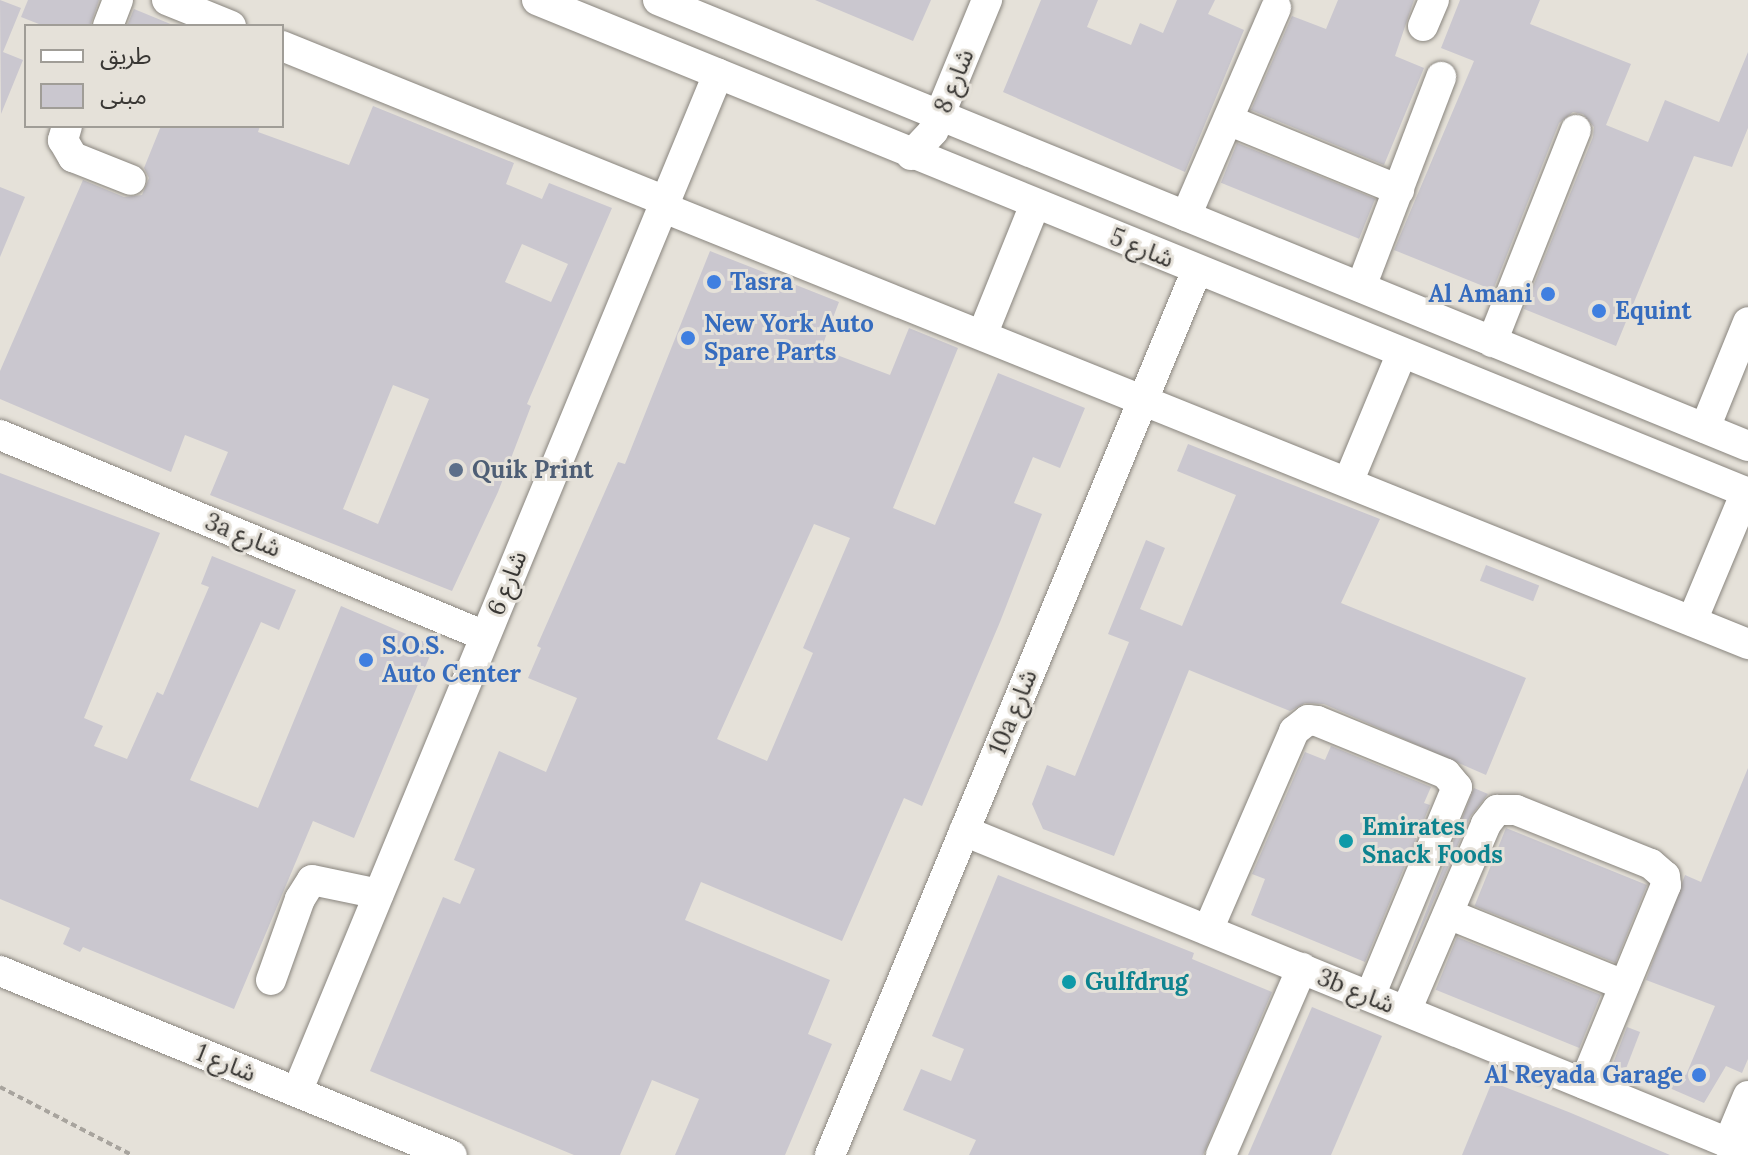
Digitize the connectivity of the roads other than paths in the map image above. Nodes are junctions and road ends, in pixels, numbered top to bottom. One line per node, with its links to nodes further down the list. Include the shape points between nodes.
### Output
1 (118, 0): 8 (street)
2 (167, 0): 9 (street)
3 (537, 0): 11 (street, شارع 5)
4 (658, 0): 7 (street, شارع 5)
5 (987, 0): 13 (street, شارع 8)
6 (1276, 8): 14 (street)
7 (708, 10): 13 (street, شارع 5)
8 (109, 24)
9 (226, 24)
10 (284, 47): 20 (street)
11 (718, 74): 17 (street, شارع 5); 20 (street, شارع 6)
12 (1441, 77): 19 (street)
13 (940, 116): 17 (street, شارع 8); 22 (street, شارع 5)
14 (1228, 120): 19 (street); 22 (street)
15 (66, 128): 18 (street, via 63,140 73,157)
16 (1576, 130): 27 (street)
17 (911, 155): 21 (street, شارع 5)
18 (131, 180)
19 (1399, 190): 24 (street)
20 (664, 204): 26 (street); 36 (street, شارع 6)
21 (1035, 204): 23 (street, شارع 5); 26 (street)
22 (1186, 216): 24 (street, شارع 5)
23 (1197, 270): 28 (street, شارع 5); 29 (street, 10a شارع)
24 (1361, 287): 27 (street, شارع 5)
25 (1748, 322): 30 (street)
26 (983, 333): 29 (street)
27 (1492, 342): 30 (street, شارع 5)
28 (1401, 355): 33 (street); 34 (street, شارع 5)
29 (1144, 398): 33 (street); 38 (street, 10a شارع)
30 (1705, 428): 32 (street, شارع 5)
31 (0, 435): 36 (street, 3a شارع)
32 (1748, 446)
33 (1349, 480): 35 (street)
34 (1747, 493): 35 (street)
35 (1692, 621): 37 (street)
36 (485, 636): 39 (street, شارع 6)
37 (1748, 644)
38 (964, 831): 41 (street, 3b شارع); 53 (street, 10a شارع)
39 (379, 894): 44 (street, via 312,880); 49 (street, شارع 6)
40 (1448, 914): 45 (street); 45 (street, via 1497,810 1516,810 1651,864 1665,876 1666,885); 47 (street)
41 (1208, 930): 42 (street, 3b شارع); 46 (street, via 1294,731 1308,720 1317,721 1446,774 1457,787)
42 (1302, 968): 46 (street, 3b شارع); 54 (street)
43 (0, 971): 49 (street, شارع 1)
44 (271, 980)
45 (1624, 985): 48 (street)
46 (1370, 996): 47 (street, 3b شارع)
47 (1406, 1011): 48 (street, 3b شارع)
48 (1584, 1084): 51 (street, 3b شارع)
49 (297, 1092): 52 (street, شارع 1)
50 (1748, 1096): 51 (street)
51 (1738, 1148)
52 (452, 1155)
53 (830, 1155)
54 (1221, 1155)

